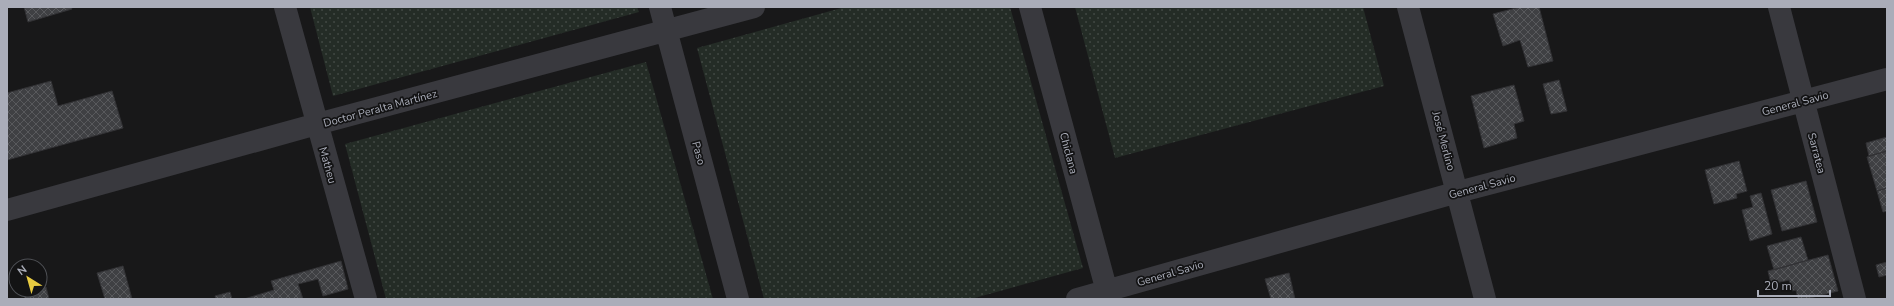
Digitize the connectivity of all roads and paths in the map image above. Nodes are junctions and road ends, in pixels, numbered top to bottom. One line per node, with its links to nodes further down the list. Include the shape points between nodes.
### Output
1 (285, 7): 10 (street, Matheu)
2 (660, 7): 7 (street, Paso)
3 (754, 7): 7 (street, Doctor Peralta Martínez)
4 (1030, 7): 13 (street, Chiclana)
5 (1408, 7): 11 (street, José Merlino)
6 (1779, 7): 9 (street, Sarratea)
7 (666, 32): 10 (street, Doctor Peralta Martínez); 15 (street, Paso)
8 (1887, 79): 9 (street, General Savio)
9 (1803, 102): 11 (street, General Savio); 18 (street, Sarratea)
10 (317, 124): 12 (street, Doctor Peralta Martínez); 14 (street, Matheu)
11 (1458, 192): 13 (street, General Savio); 17 (street, José Merlino)
12 (7, 210)
13 (1108, 295): 16 (street, General Savio)
14 (366, 299)
15 (738, 299)
16 (1078, 299)
17 (1486, 299)
18 (1855, 299)

